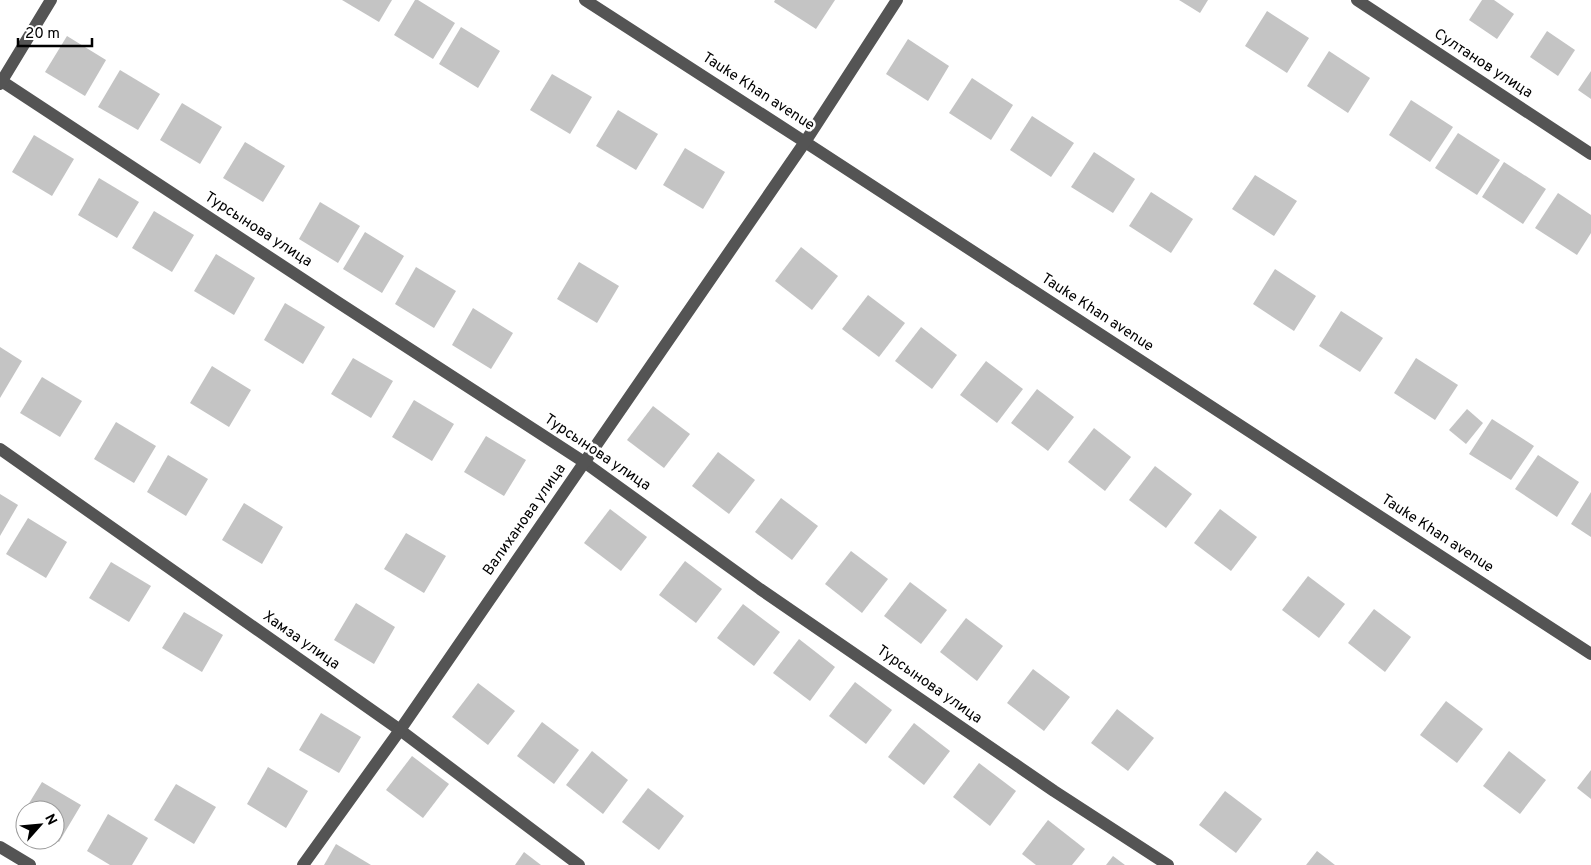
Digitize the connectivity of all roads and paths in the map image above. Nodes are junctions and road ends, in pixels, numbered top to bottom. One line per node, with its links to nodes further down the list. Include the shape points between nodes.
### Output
1 (50, 0): 5 (street)
2 (585, 0): 6 (street, Tauke Khan avenue)
3 (897, 0): 6 (street, Валиханова улица)
4 (1358, 0): 7 (street, Султанов улица)
5 (1, 82): 9 (street, Турсынова улица)
6 (806, 142): 9 (street, Валиханова улица); 10 (street, Tauke Khan avenue)
7 (1591, 154)
8 (0, 449): 11 (street, Хамза улица)
9 (584, 462): 11 (street, Валиханова улица); 16 (street, Турсынова улица, via 760,589 1054,791)
10 (1591, 654)
11 (400, 730): 14 (street, Валиханова улица); 15 (street, Хамза улица)
12 (0, 847): 13 (street)
13 (30, 865)
14 (303, 865)
15 (579, 865)
16 (1168, 865)

